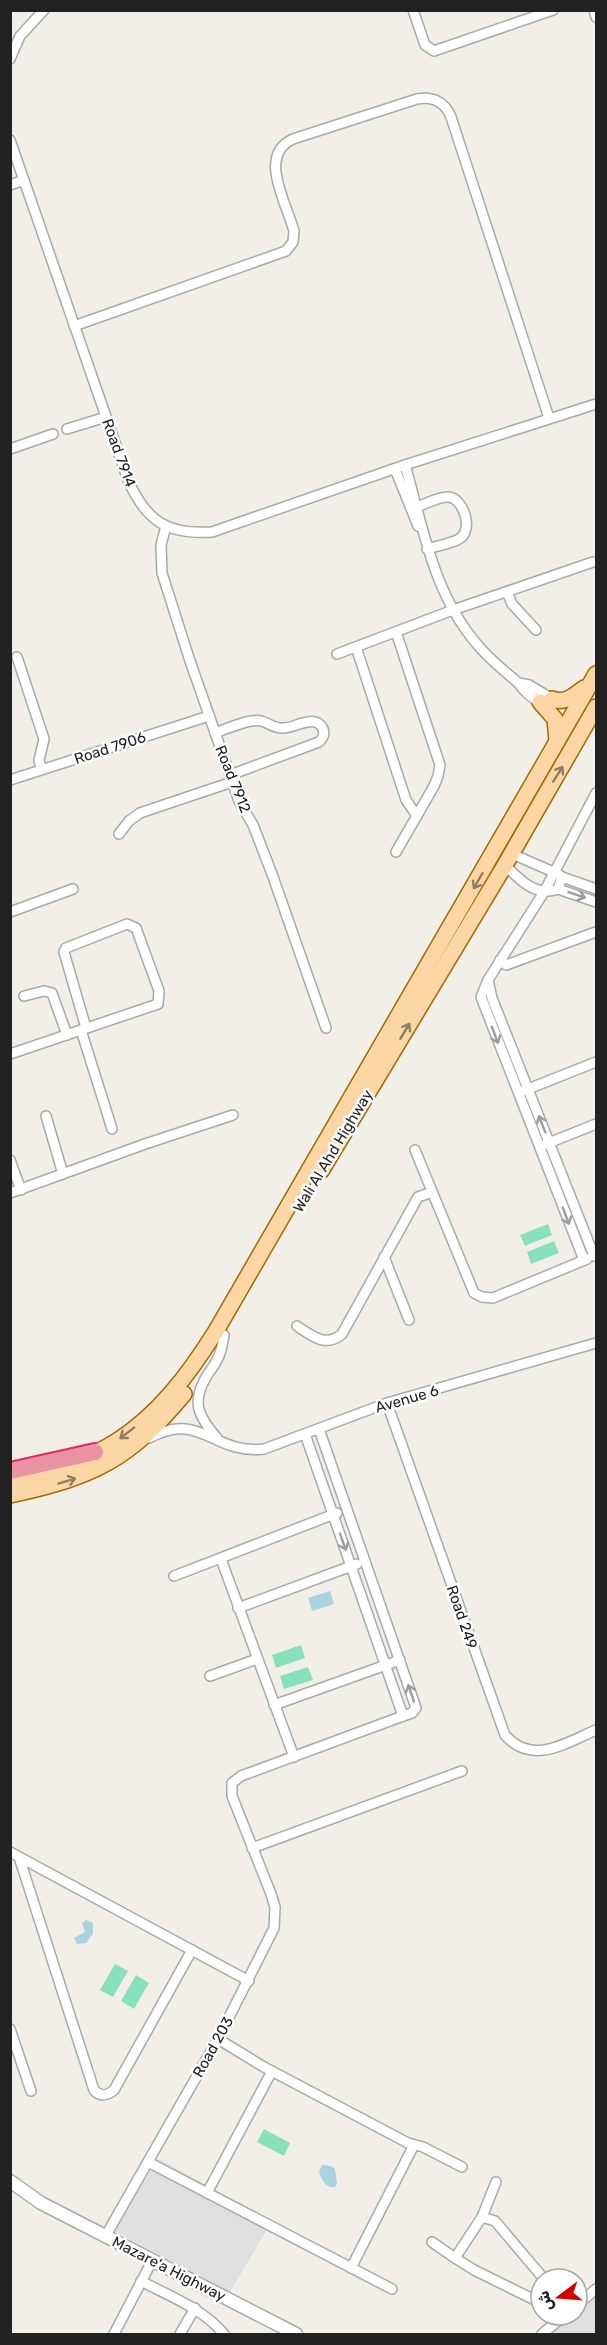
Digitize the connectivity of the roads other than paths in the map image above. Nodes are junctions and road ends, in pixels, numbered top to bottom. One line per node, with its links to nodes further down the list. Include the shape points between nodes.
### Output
1 (44, 10): 6 (street, via 20,36)
2 (413, 10): 3 (street, via 425,45 434,51)
3 (553, 10)
4 (594, 10): 5 (street)
5 (597, 16)
6 (11, 54)
7 (10, 140): 8 (street, Road 7914)
8 (24, 180): 9 (street); 10 (street, Road 7914)
9 (10, 185)
10 (74, 326): 12 (street, Road 7914); 13 (street, via 286,251 293,242 294,231 275,167 276,155 283,145 417,99 430,98 446,106 451,117)
11 (597, 404): 13 (street, Road 7914)
12 (106, 417): 14 (street); 20 (street, Road 7914, via 138,501)
13 (549, 418): 17 (street, Road 7914)
14 (67, 429)
15 (53, 434): 16 (street)
16 (10, 449)
17 (405, 465): 18 (street, Road 7914); 19 (street)
18 (395, 469): 20 (street, Road 7914, via 212,532 192,533); 21 (street)
19 (417, 507): 21 (street); 22 (street, via 448,497 456,500 466,523 466,532 459,540)
20 (166, 526): 33 (street, Road 7912, via 162,573)
21 (421, 530): 22 (street)
22 (428, 549): 25 (street)
23 (593, 562): 24 (street)
24 (507, 592): 25 (street); 26 (street, via 510,601)
25 (453, 610): 27 (street); 32 (street, via 482,650 519,683 532,686)
26 (536, 630)
27 (396, 632): 28 (street); 43 (street, via 439,759 438,776)
28 (356, 647): 29 (street); 43 (street, via 404,794)
29 (337, 654)
30 (17, 657): 38 (street, via 44,739 39,758)
31 (594, 678): 32 (main road, via 573,697); 34 (main road, Wali Al Ahd Highway)
32 (546, 700): 34 (street); 37 (main road, via 555,719)
33 (209, 716): 36 (street, Road 7912); 38 (street, Road 7906)
34 (572, 716): 35 (street); 37 (main road, Wali Al Ahd Highway)
35 (590, 719): 46 (main road, Wali Al Ahd Highway, one-way to 35)
36 (215, 733): 39 (street, Road 7912); 39 (street, via 258,720 285,729 315,722 323,730 322,739 313,745)
37 (557, 741): 41 (main road, Wali Al Ahd Highway)
38 (41, 769): 40 (street, Road 7906)
39 (231, 779): 44 (street, via 140,813); 58 (street, Road 7912, via 268,864)
40 (10, 780)
41 (534, 782): 46 (main road, via 503,853); 88 (main road, Wali Al Ahd Highway, one-way to 88, via 204,1349 169,1396 143,1421)
42 (597, 794): 47 (street)
43 (417, 816): 45 (street)
44 (120, 834)
45 (396, 852)
46 (508, 859): 47 (street); 51 (street, via 532,888); 82 (main road, Wali Al Ahd Highway, one-way to 46)
47 (558, 874): 49 (street); 50 (street); 51 (street)
48 (73, 889): 53 (street)
49 (558, 889): 51 (street); 52 (street, one-way to 52)
50 (597, 889)
51 (544, 892): 55 (street)
52 (597, 902)
53 (10, 912)
54 (597, 932): 55 (street, via 506,965)
55 (500, 960): 56 (street)
56 (488, 980): 63 (street); 64 (street, one-way to 64, via 482,1001)
57 (24, 996): 60 (street, via 52,993)
58 (326, 1028)
59 (83, 1029): 59 (street, via 160,1001 148,959 132,925 64,952); 60 (street); 68 (street)
60 (67, 1035): 61 (street)
61 (10, 1054)
62 (597, 1062): 63 (street)
63 (528, 1089): 64 (street); 69 (street, one-way to 63)
64 (518, 1093): 70 (street)
65 (233, 1115): 73 (street)
66 (46, 1116): 73 (street)
67 (597, 1124): 69 (street)
68 (112, 1130)
69 (550, 1142): 70 (street); 77 (street)
70 (539, 1147): 79 (street, one-way to 79)
71 (415, 1150): 75 (street)
72 (10, 1160): 74 (street)
73 (63, 1174): 74 (street)
74 (21, 1190): 76 (street)
75 (432, 1192): 78 (street, via 418,1197); 79 (street, via 471,1288 482,1297 494,1298)
76 (10, 1193)
77 (595, 1256): 79 (street)
78 (384, 1257): 80 (street); 81 (street, via 336,1339 318,1340)
79 (584, 1260)
80 (409, 1320)
81 (297, 1326)
82 (224, 1335): 87 (street, via 220,1354 197,1398 204,1424); 89 (main road, Wali Al Ahd Highway, via 195,1381 150,1432)
83 (597, 1343): 84 (street, Avenue 6)
84 (387, 1404): 85 (street, Avenue 6); 108 (street, Road 249, via 506,1735 523,1749 538,1752)
85 (320, 1429): 86 (street, Avenue 6); 95 (street)
86 (305, 1434): 87 (street, Avenue 6, via 249,1451); 96 (street)
87 (220, 1442): 89 (street, Avenue 6, via 182,1427 159,1433)
88 (95, 1452): 90 (highway); 91 (main road, Wali Al Ahd Highway)
89 (126, 1452): 92 (main road, Wali Al Ahd Highway, one-way to 89, via 101,1468)
90 (10, 1471)
91 (10, 1482)
92 (38, 1489): 93 (main road, Wali Al Ahd Highway); 94 (street)
93 (10, 1495)
94 (10, 1501)
95 (347, 1509): 96 (street); 98 (street)
96 (333, 1515): 97 (street); 99 (street, one-way to 99)
97 (220, 1559): 100 (street); 101 (street)
98 (364, 1561): 99 (street); 103 (street)
99 (352, 1565): 101 (street); 104 (street)
100 (174, 1576)
101 (238, 1608): 102 (street)
102 (257, 1659): 105 (street); 106 (street)
103 (400, 1660): 104 (street); 107 (street, one-way to 103, via 416,1708)
104 (386, 1665): 106 (street); 107 (street)
105 (210, 1676)
106 (274, 1705): 109 (street)
107 (404, 1716): 109 (street, Road 203)
108 (597, 1730)
109 (294, 1757): 111 (street, Road 203, via 241,1776 232,1784 232,1796)
110 (462, 1771): 111 (street)
111 (252, 1848): 114 (street, Road 203, via 271,1894 275,1922)
112 (15, 1855): 113 (street); 113 (street, via 98,2094 114,2090)
113 (192, 1950): 114 (street)
114 (249, 1981): 116 (street, Road 203)
115 (10, 2029): 118 (street)
116 (218, 2039): 117 (street); 120 (street, Road 203)
117 (272, 2071): 119 (street); 125 (street)
118 (31, 2091)
119 (414, 2145): 121 (street); 133 (street)
120 (148, 2162): 125 (street); 128 (street, Road 203)
121 (462, 2167)
122 (10, 2181): 126 (street, Mazare'a Highway)
123 (496, 2182): 127 (street)
124 (10, 2188): 126 (street, Mazare'a Highway)
125 (207, 2193): 133 (street)
126 (41, 2204): 128 (street, Mazare'a Highway)
127 (482, 2217): 130 (street); 132 (street, via 495,2221)
128 (105, 2236): 131 (street, Mazare'a Highway)
129 (432, 2241): 130 (street)
130 (455, 2258): 136 (street)
131 (152, 2261): 134 (street); 141 (street, Mazare'a Highway)
132 (534, 2267)
133 (351, 2268): 135 (street)
134 (141, 2281): 137 (street); 138 (street)
135 (392, 2289)
136 (529, 2297)
137 (195, 2308): 139 (street); 140 (street)
138 (114, 2334)
139 (180, 2334)
140 (224, 2334)
141 (296, 2334)

